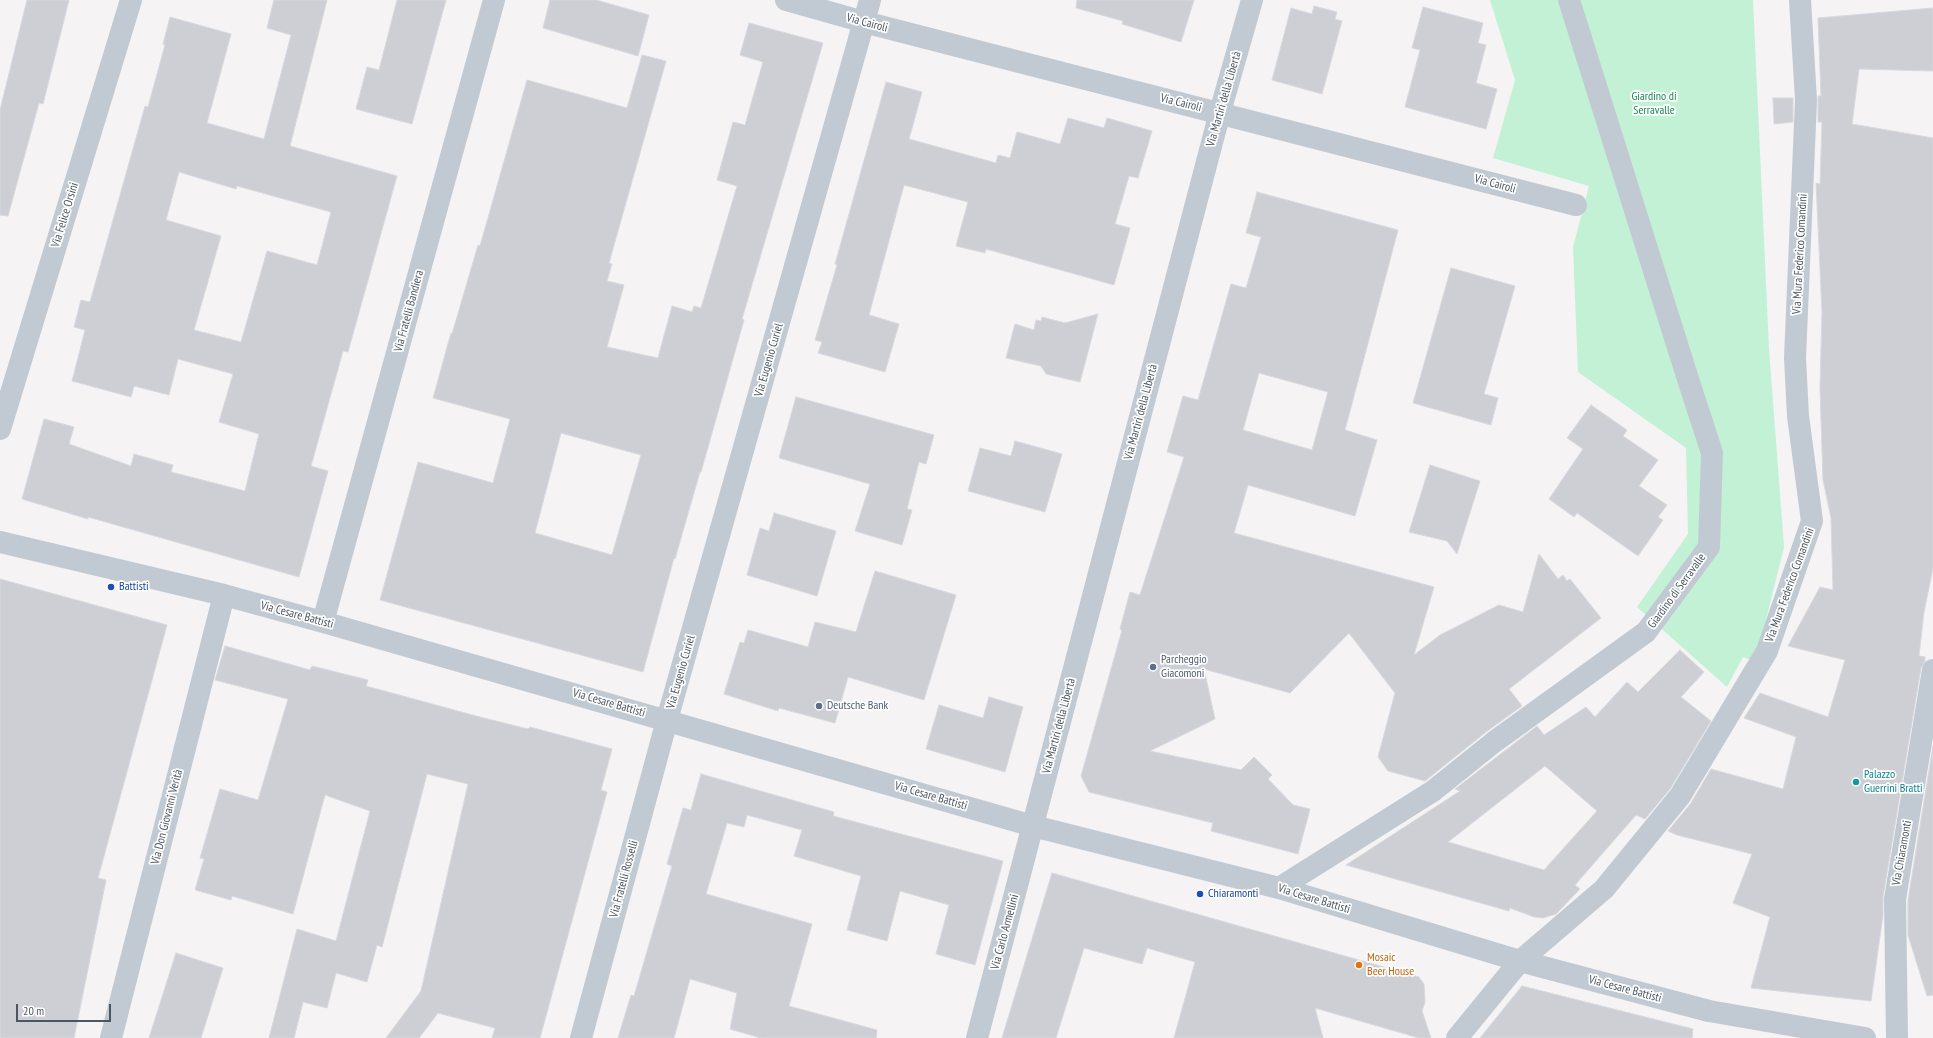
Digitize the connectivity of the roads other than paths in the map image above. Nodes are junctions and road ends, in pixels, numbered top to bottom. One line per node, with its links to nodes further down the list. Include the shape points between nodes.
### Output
1 (130, 0): 11 (street, Via Felice Orsini)
2 (494, 0): 14 (street, Via Fratelli Bandiera)
3 (786, 0): 8 (street, Via Cairoli)
4 (870, 0): 8 (street, Via Eugenio Curiel)
5 (1252, 0): 9 (street, Via Martiri della Libertà)
6 (1569, 0): 19 (street, Giardino di Serravalle, via 1712,452 1709,547 1646,632 1494,742 1433,791)
7 (1800, 0): 20 (street, Via Mura Federico Comandini, via 1806,100 1795,358 1798,416 1812,521 1767,651 1680,796 1604,889)
8 (864, 22): 9 (street, Via Cairoli); 16 (street, Via Eugenio Curiel)
9 (1220, 112): 10 (street, Via Cairoli); 18 (street, Via Martiri della Libertà)
10 (1576, 205)
11 (0, 429)
12 (0, 542): 13 (street, Via Cesare Battisti)
13 (224, 595): 14 (street, Via Cesare Battisti); 21 (street, Via Don Giovanni Verità)
14 (323, 622): 16 (street, Via Cesare Battisti)
15 (1933, 670): 17 (street, Via Chiaramonti)
16 (667, 720): 18 (street, Via Cesare Battisti); 22 (street, Via Fratelli Rosselli)
17 (1928, 734): 26 (street, Via Chiaramonti, via 1894,899)
18 (1033, 826): 19 (street, Via Cesare Battisti); 23 (street, Via Carlo Armellini)
19 (1279, 888): 20 (street, Via Cesare Battisti)
20 (1520, 961): 24 (street, Via Mura Federico Comandini); 25 (street, Via Cesare Battisti, via 1709,1011)
21 (111, 1038)
22 (581, 1038)
23 (977, 1038)
24 (1459, 1038)
25 (1865, 1038)
26 (1898, 1038)

